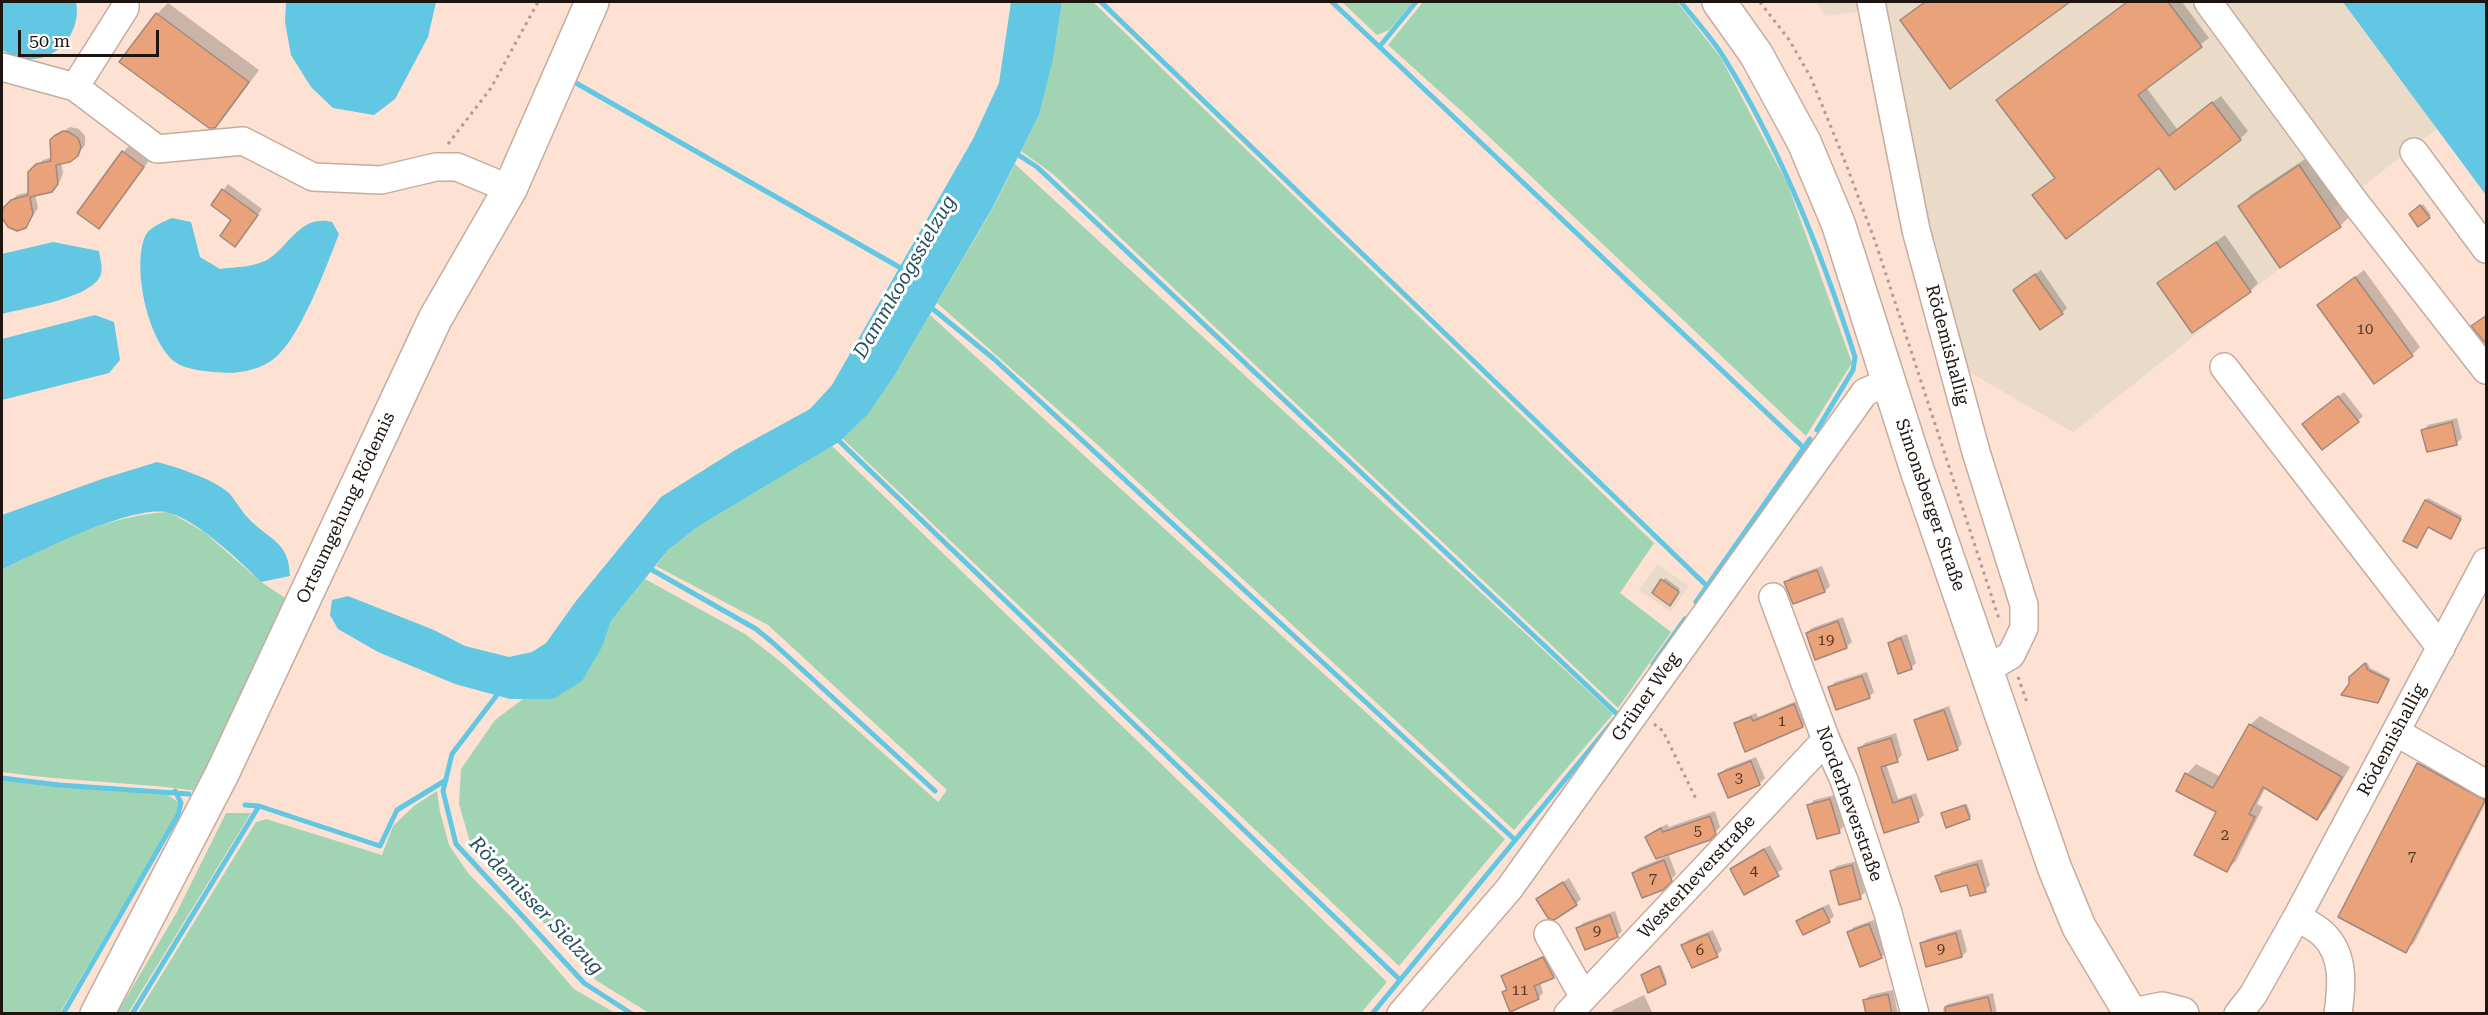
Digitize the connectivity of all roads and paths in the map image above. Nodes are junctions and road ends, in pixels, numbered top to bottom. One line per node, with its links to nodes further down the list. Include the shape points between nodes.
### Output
1 (125, 2): 8 (street, via 125,8)
2 (538, 2): 10 (path, via 491,88 443,150)
3 (592, 2): 11 (main road, Ortsumgehung Rödemis)
4 (1719, 2): 15 (main road, Simonsberger Straße, via 1756,54 1804,142 1838,223)
5 (1870, 2): 19 (street, Rödemishallig, via 1916,230 1976,452 2025,605 2024,628)
6 (2208, 2): 14 (street, via 2354,201)
7 (2, 68): 8 (street)
8 (75, 87): 10 (street, via 157,149 243,141 313,177 381,180)
9 (2414, 152): 12 (street)
10 (436, 167): 11 (street, via 457,167)
11 (510, 189): 29 (main road, Ortsumgehung Rödemis, via 435,320 222,774)
12 (2487, 249)
13 (2224, 367): 18 (street)
14 (2487, 369)
15 (1889, 382): 19 (main road, Simonsberger Straße); 20 (street, Grüner Weg, via 1865,392)
16 (2487, 562): 18 (street, Rödemishallig)
17 (1773, 597): 23 (street, Norderheverstraße)
18 (2441, 648): 22 (street, Rödemishallig)
19 (1999, 662): 21 (path); 32 (main road, Simonsberger Straße, via 2055,869 2079,927)
20 (1636, 710): 25 (path, via 1662,731); 30 (street, Grüner Weg, via 1509,889)
21 (2029, 710)
22 (2396, 732): 24 (street); 26 (street, Rödemishallig)
23 (1826, 740): 28 (street, Westerheverstraße); 31 (street, Norderheverstraße, via 1844,780 1888,913)
24 (2487, 784)
25 (1696, 799)
26 (2297, 917): 35 (street, Rödemishallig); 36 (street, via 2322,933 2337,957 2343,982)
27 (1548, 934): 28 (street)
28 (1574, 1009)
29 (97, 1014)
30 (1401, 1014)
31 (1915, 1014)
32 (2131, 1014)
33 (2138, 1014): 34 (main road, via 2162,1009)
34 (2182, 1014)
35 (2238, 1014)
36 (2338, 1014)

